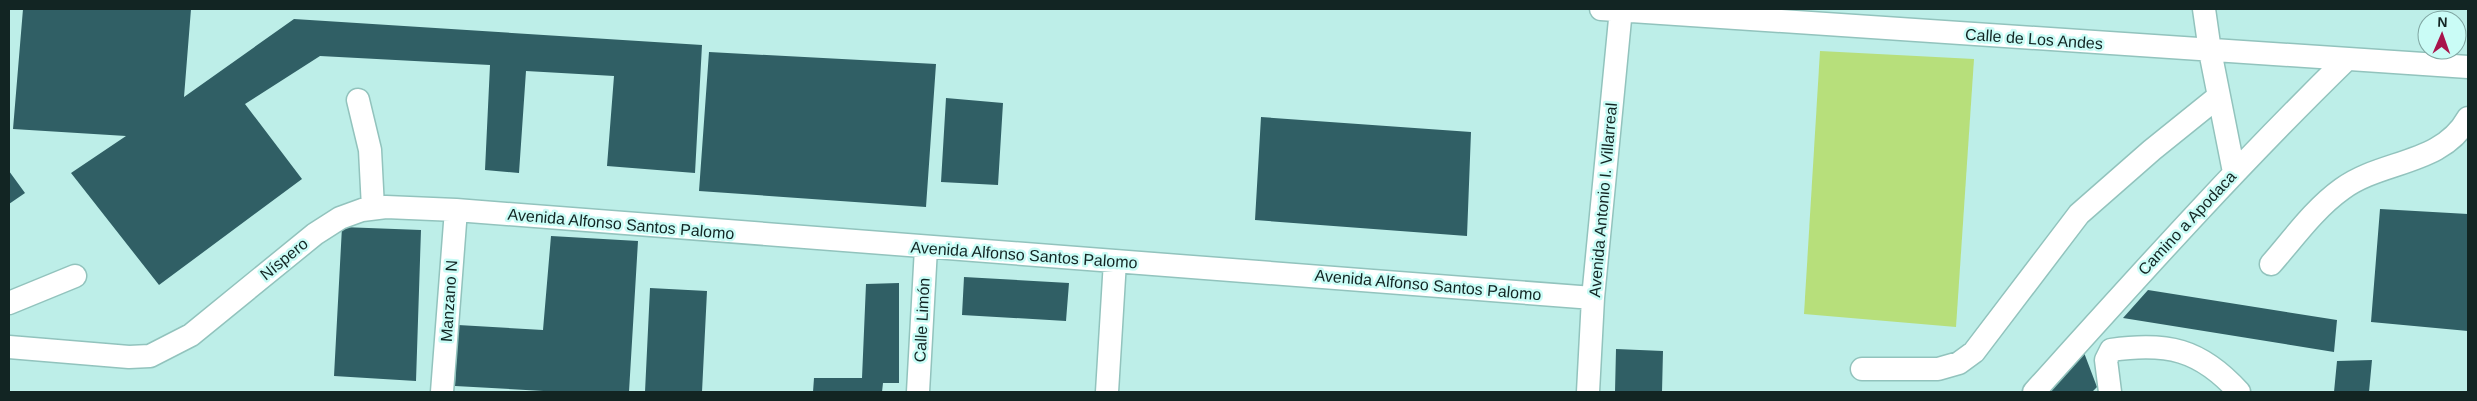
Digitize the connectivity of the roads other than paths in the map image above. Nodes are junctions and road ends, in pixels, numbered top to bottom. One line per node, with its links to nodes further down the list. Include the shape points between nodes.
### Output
1 (1614, 9): 3 (street, Calle de Los Andes); 16 (street, Avenida Antonio I. Villarreal)
2 (2204, 9): 3 (street)
3 (2210, 52): 4 (street, Calle de Los Andes); 6 (street)
4 (2347, 59): 5 (street, Calle de Los Andes); 9 (street, Camino a Apodaca)
5 (2468, 67)
6 (2219, 96): 9 (street); 21 (street, via 2079,214 1974,352 1959,364 1938,369)
7 (358, 100): 10 (street, via 370,150)
8 (2468, 118): 14 (street, via 2447,143 2425,155 2355,180 2341,190 2323,205)
9 (2234, 172): 18 (street, Camino a Apodaca)
10 (373, 208): 11 (street, Níspero); 19 (street, Níspero, via 340,218 315,234 191,335 150,356)
11 (456, 210): 12 (street, Avenida Alfonso Santos Palomo); 22 (street, Manzano N)
12 (926, 248): 13 (street, Avenida Alfonso Santos Palomo); 23 (street, Calle Limón)
13 (1115, 261): 16 (street, Avenida Alfonso Santos Palomo); 24 (street)
14 (2271, 264)
15 (75, 276): 17 (street)
16 (1593, 298): 25 (street, Avenida Antonio I. Villarreal)
17 (9, 302)
18 (2092, 328): 20 (street); 26 (street, Camino a Apodaca)
19 (9, 347)
20 (2111, 350): 27 (street, via 2106,360); 28 (street, via 2171,348 2219,371)
21 (1862, 369)
22 (442, 392)
23 (918, 392)
24 (1107, 392)
25 (1588, 392)
26 (2034, 392)
27 (2110, 392)
28 (2239, 392)

